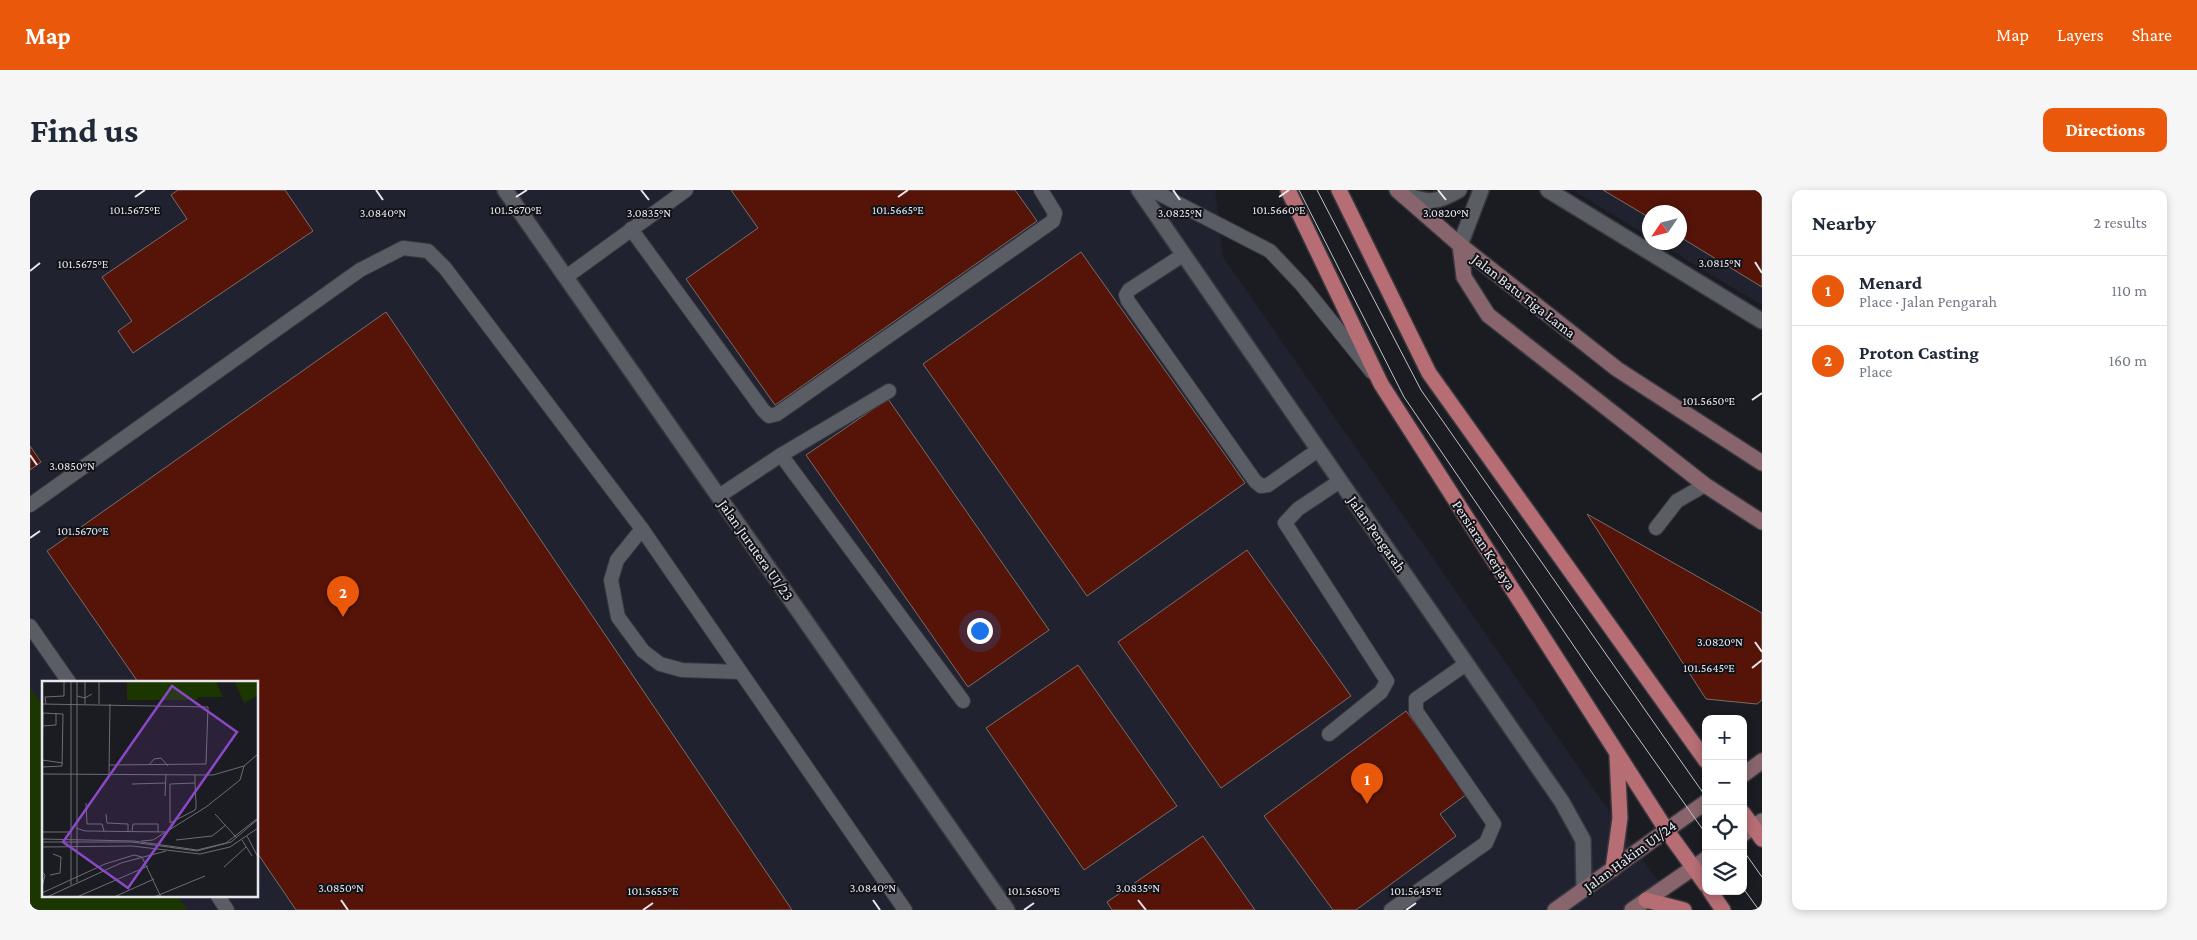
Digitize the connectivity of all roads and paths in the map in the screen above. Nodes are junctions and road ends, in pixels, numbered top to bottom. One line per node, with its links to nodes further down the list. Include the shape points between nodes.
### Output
1 (505, 190): 15 (street, Jalan Jurutera U1/23)
2 (686, 190): 12 (lane)
3 (1041, 190): 12 (lane, via 1055,213 1053,220 777,414 769,416)
4 (1139, 190): 14 (street, Jalan Pengarah)
5 (1152, 190): 17 (lane, via 1270,251 1302,285)
6 (1288, 190): 17 (main road, Persiaran Kerjaya)
7 (1340, 190): 36 (main road, via 1430,373)
8 (1459, 190): 11 (street, via 1445,198 1425,202)
9 (1481, 190): 13 (street)
10 (1548, 190): 16 (street)
11 (1399, 192): 13 (street)
12 (631, 229): 15 (lane)
13 (1460, 245): 21 (street, Jalan Batu Tiga Lama, via 1617,368); 23 (street, Jalan Batu Tiga Lama, via 1464,277 1488,314)
14 (1183, 255): 19 (street, Jalan Pengarah); 19 (lane, via 1129,290 1126,295 1128,301 1255,482 1261,486 1268,485)
15 (566, 277): 24 (street, Jalan Jurutera U1/23)
16 (1762, 321)
17 (1382, 384): 35 (main road, Persiaran Kerjaya)
18 (888, 391): 20 (lane)
19 (1318, 450): 22 (street, Jalan Pengarah)
20 (781, 455): 24 (lane); 33 (lane)
21 (1762, 463)
22 (1340, 481): 30 (street, Jalan Pengarah); 34 (lane, via 1298,509 1285,523 1387,681 1381,692)
23 (1705, 485): 26 (street, Jalan Batu Tiga Lama); 27 (lane, via 1677,501)
24 (719, 496): 51 (street, Jalan Jurutera U1/23)
25 (30, 505): 28 (lane, via 360,270 403,248 428,251 445,268)
26 (1762, 522)
27 (1656, 528)
28 (642, 529): 31 (lane); 31 (lane, via 617,560 611,580 618,617 643,651 660,664 682,670)
29 (30, 626): 32 (lane)
30 (1466, 664): 45 (street, Jalan Pengarah, via 1562,802 1583,840); 52 (lane, via 1416,699 1416,711 1494,824 1486,843)
31 (740, 672): 50 (lane)
32 (69, 681)
33 (964, 701)
34 (1328, 734)
35 (1617, 753): 42 (main road, Persiaran Kerjaya); 44 (main road, via 1620,818)
36 (1705, 760)
37 (1762, 761): 38 (street)
38 (1747, 772)
39 (1702, 805): 42 (street, Jalan Hakim U1/24)
40 (1747, 819): 41 (main road)
41 (1755, 830)
42 (1667, 831): 43 (main road, Persiaran Kerjaya); 44 (street, Jalan Hakim U1/24)
43 (1700, 863): 48 (street)
44 (1613, 869): 45 (street, Jalan Hakim U1/24)
45 (1584, 889): 53 (street, Jalan Hakim U1/24)
46 (1713, 895): 55 (main road)
47 (219, 898): 49 (lane)
48 (1642, 906): 54 (main road)
49 (227, 910)
50 (905, 910)
51 (1007, 910)
52 (1391, 910)
53 (1555, 910)
54 (1684, 910)
55 (1723, 910)

